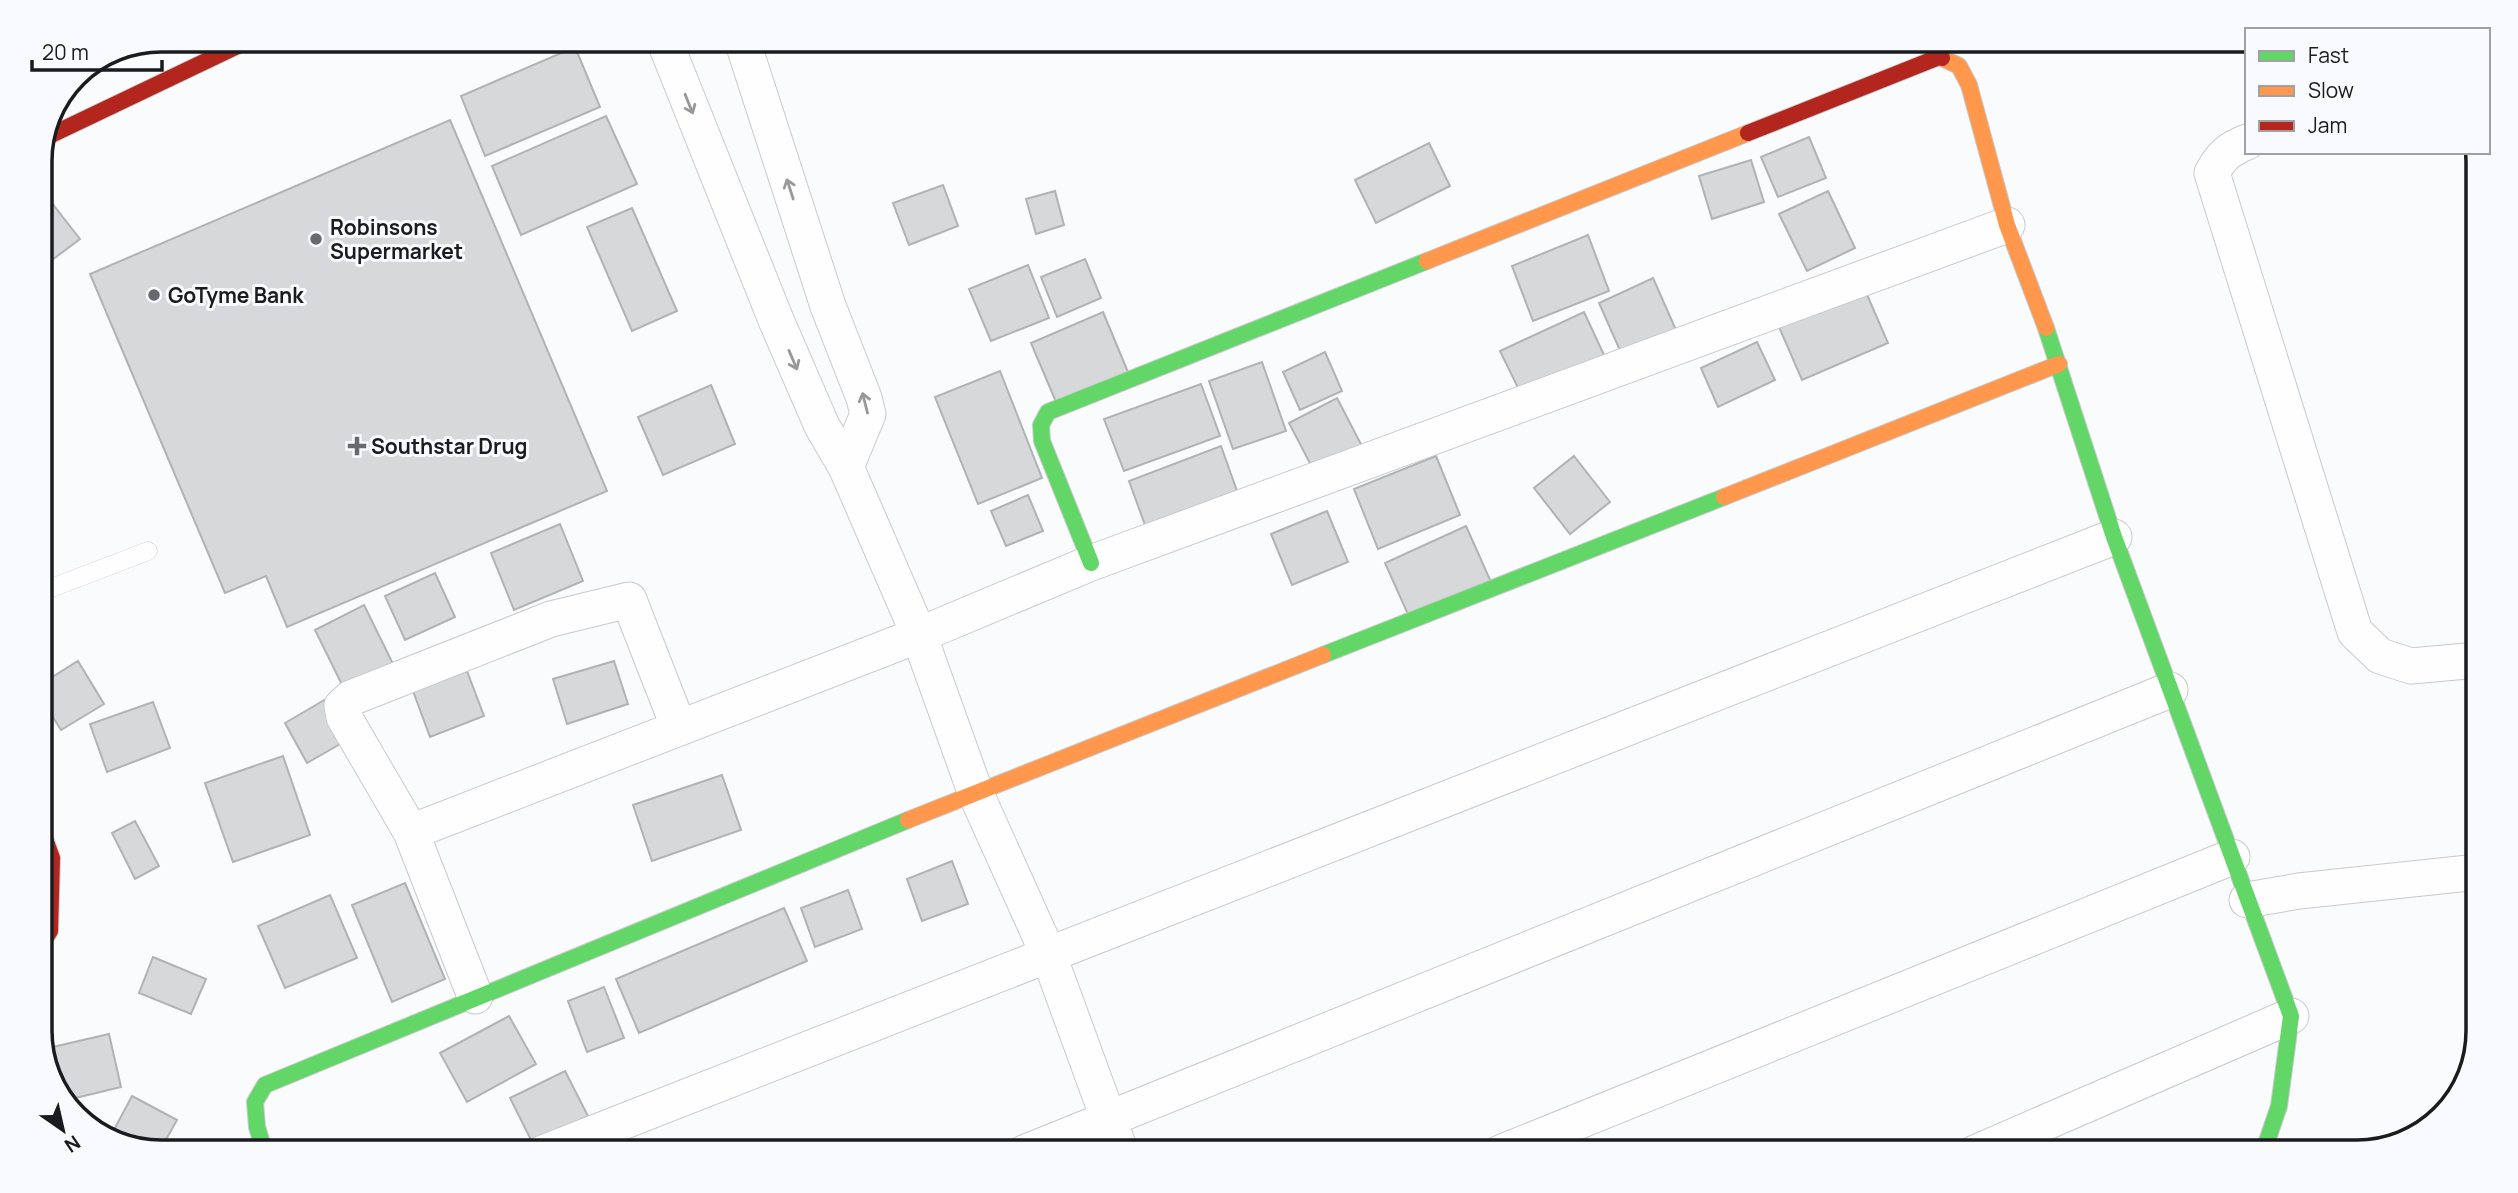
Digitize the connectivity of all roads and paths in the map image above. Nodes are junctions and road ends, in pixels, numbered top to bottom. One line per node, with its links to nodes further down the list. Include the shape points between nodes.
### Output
1 (223, 53): 4 (street)
2 (669, 53): 8 (street, one-way to 8)
3 (746, 53): 7 (street, one-way to 3)
4 (56, 133)
5 (2245, 143): 16 (street, via 2230,148 2212,173 2355,632 2381,656 2412,666)
6 (2007, 225): 9 (street); 13 (street); 13 (street, via 1969,85 1959,66 1939,57 1048,412 1041,425 1042,441)
7 (828, 306): 8 (street); 10 (street, one-way to 7, via 868,414)
8 (776, 320): 10 (street, one-way to 10, via 822,426)
9 (2059, 364): 11 (street); 19 (street)
10 (846, 467): 15 (street)
11 (2114, 537): 17 (street); 24 (street)
12 (148, 551): 14 (lane)
13 (1091, 563): 15 (street)
14 (53, 587)
15 (919, 635): 18 (street); 19 (street)
16 (2466, 661)
17 (2170, 690): 21 (street); 27 (street)
18 (679, 728): 20 (street); 20 (street, via 629,600 551,619 351,698 342,706 344,717)
19 (976, 794): 24 (street); 25 (street)
20 (411, 832): 25 (street)
21 (2232, 857): 23 (street); 32 (street)
22 (2466, 873): 23 (street)
23 (2247, 900): 26 (street)
24 (1049, 956): 27 (street); 29 (street)
25 (475, 996): 28 (street, via 265,1085 255,1102)
26 (2291, 1016): 33 (street); 34 (street, via 2279,1105)
27 (1108, 1118): 30 (street); 31 (street)
28 (261, 1140)
29 (576, 1140)
30 (1055, 1140)
31 (1116, 1140)
32 (1532, 1140)
33 (2005, 1140)
34 (2267, 1140)

